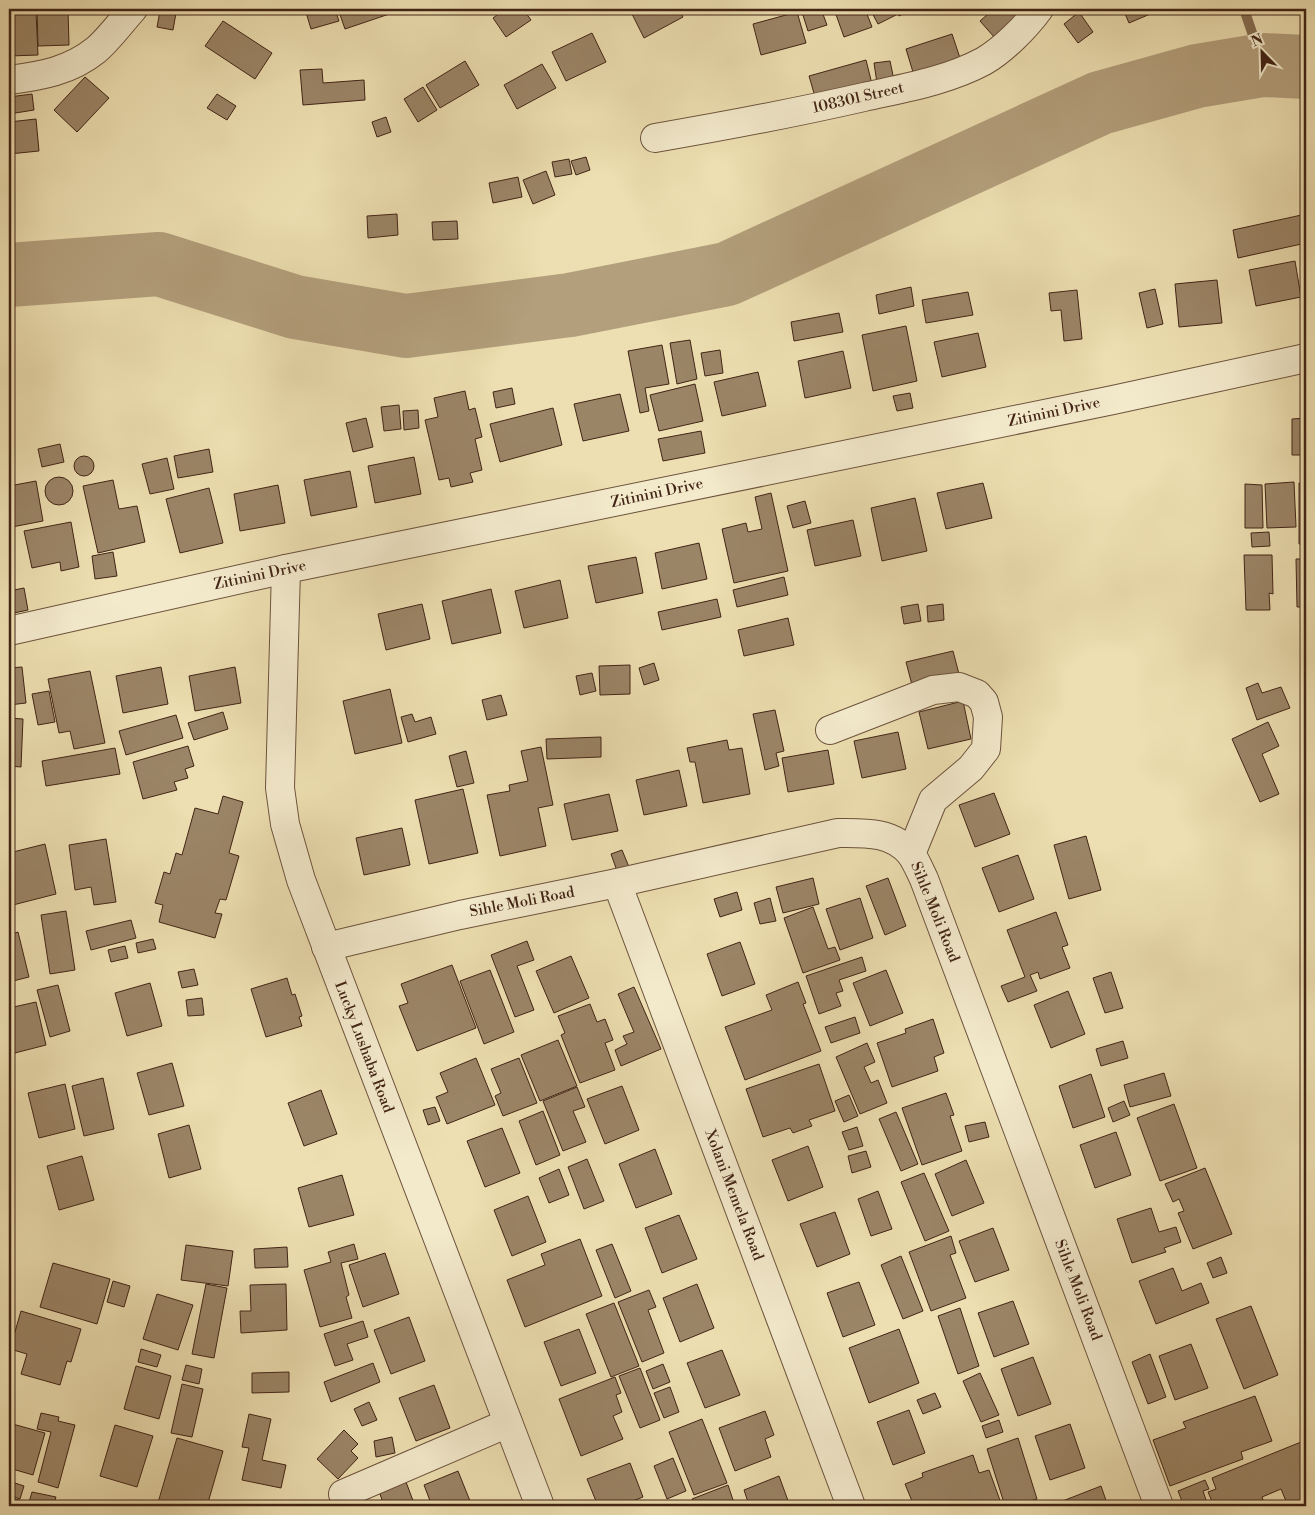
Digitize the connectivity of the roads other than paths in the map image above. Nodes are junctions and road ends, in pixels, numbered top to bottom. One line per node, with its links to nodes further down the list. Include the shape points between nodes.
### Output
1 (133, 9): 3 (street, via 97,50 66,68)
2 (1039, 9): 4 (street, 108301 Street, via 1006,44 985,60 956,74 789,114)
3 (9, 80)
4 (655, 138)
5 (1306, 358): 6 (street, Zitinini Drive)
6 (286, 569): 7 (street, Zitinini Drive); 11 (street, Lucky Lushaba Road, via 280,788 285,824 301,880)
7 (9, 631)
8 (830, 730): 9 (street, via 933,690 959,687 977,694 984,702 988,717 986,749 970,768 933,800)
9 (910, 854): 10 (street, Sihle Moli Road, via 895,840 871,833 838,833); 16 (street, Sihle Moli Road, via 924,879)
10 (617, 883): 11 (street, Sihle Moli Road); 15 (street, Xolani Memela Road)
11 (326, 947): 12 (street, Lucky Lushaba Road)
12 (508, 1423): 13 (street); 14 (street, Lucky Lushaba Road)
13 (342, 1494)
14 (540, 1506)
15 (851, 1506)
16 (1160, 1506)

